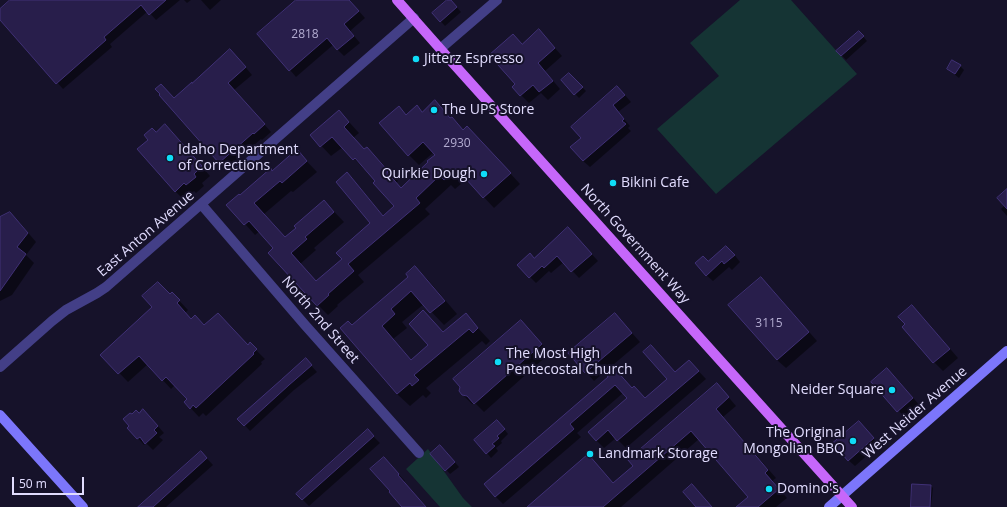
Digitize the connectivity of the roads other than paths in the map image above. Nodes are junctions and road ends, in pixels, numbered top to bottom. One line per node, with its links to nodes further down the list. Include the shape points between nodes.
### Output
1 (397, 0): 3 (main road, North Government Way)
2 (497, 0): 4 (street)
3 (414, 18): 4 (main road, North Government Way); 5 (street, East Anton Avenue)
4 (440, 49): 10 (main road, North Government Way)
5 (201, 204): 7 (street, East Anton Avenue, via 106,287 66,310); 9 (street, North 2nd Street)
6 (1007, 351): 10 (main road, West Neider Avenue)
7 (0, 367)
8 (0, 415): 11 (main road)
9 (418, 453)
10 (842, 496): 12 (main road, West Neider Avenue); 13 (main road, North Government Way)
11 (83, 507)
12 (829, 507)
13 (852, 507)

